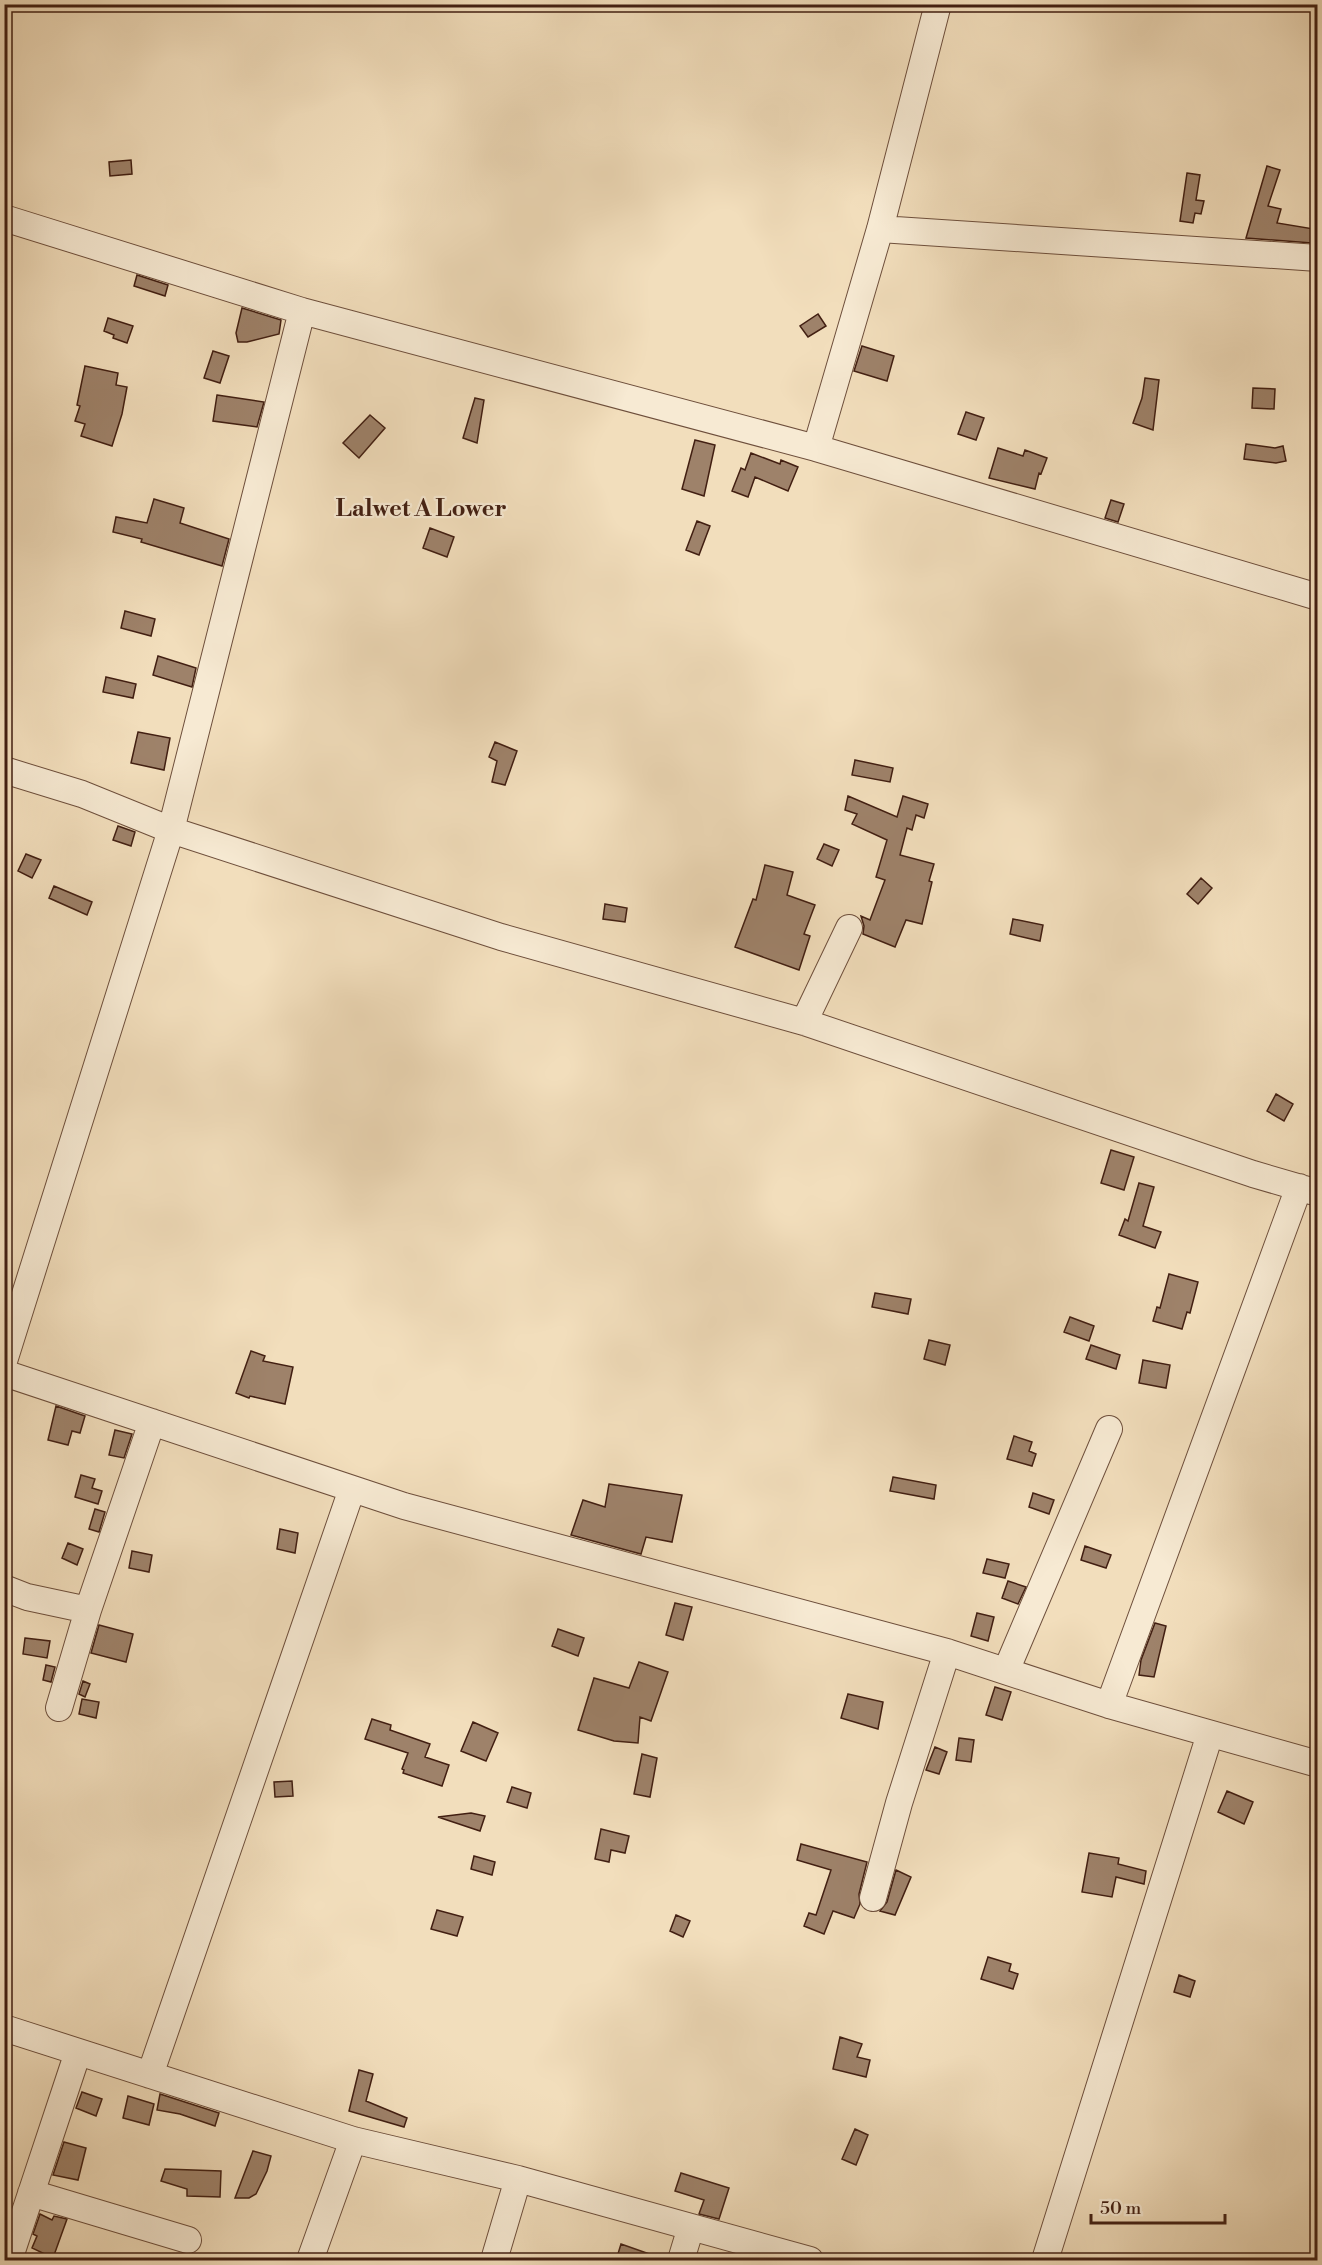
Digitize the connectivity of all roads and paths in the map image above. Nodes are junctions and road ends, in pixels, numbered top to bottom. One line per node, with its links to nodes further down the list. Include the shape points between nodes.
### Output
1 (938, 4): 3 (street)
2 (4, 218): 5 (street)
3 (880, 230): 4 (street); 6 (street)
4 (1317, 258)
5 (302, 311): 6 (street); 9 (street)
6 (816, 448): 7 (street)
7 (1317, 597)
8 (4, 770): 9 (street, via 82,794)
9 (171, 830): 11 (street, via 501,937); 13 (street)
10 (849, 928): 11 (street)
11 (804, 1022): 12 (street)
12 (1308, 1190): 22 (street)
13 (4, 1361)
14 (4, 1373): 15 (street)
15 (152, 1422): 17 (street); 19 (street)
16 (1109, 1429): 21 (street)
17 (352, 1489): 20 (street); 29 (street)
18 (4, 1588): 19 (street)
19 (88, 1610): 23 (street)
20 (947, 1653): 21 (street); 26 (street)
21 (1006, 1671): 22 (street)
22 (1109, 1705): 24 (street)
23 (60, 1708)
24 (1210, 1734): 25 (street); 40 (street)
25 (1317, 1764)
26 (873, 1898)
27 (4, 2028): 28 (street)
28 (78, 2052): 29 (street); 32 (street)
29 (150, 2075): 30 (street)
30 (353, 2140): 31 (street); 36 (street)
31 (518, 2179): 33 (street); 37 (street)
32 (31, 2193): 34 (street); 35 (street)
33 (691, 2227): 38 (street); 39 (street)
34 (188, 2240)
35 (9, 2260)
36 (310, 2260)
37 (494, 2260)
38 (681, 2260)
39 (810, 2260)
40 (1045, 2260)

